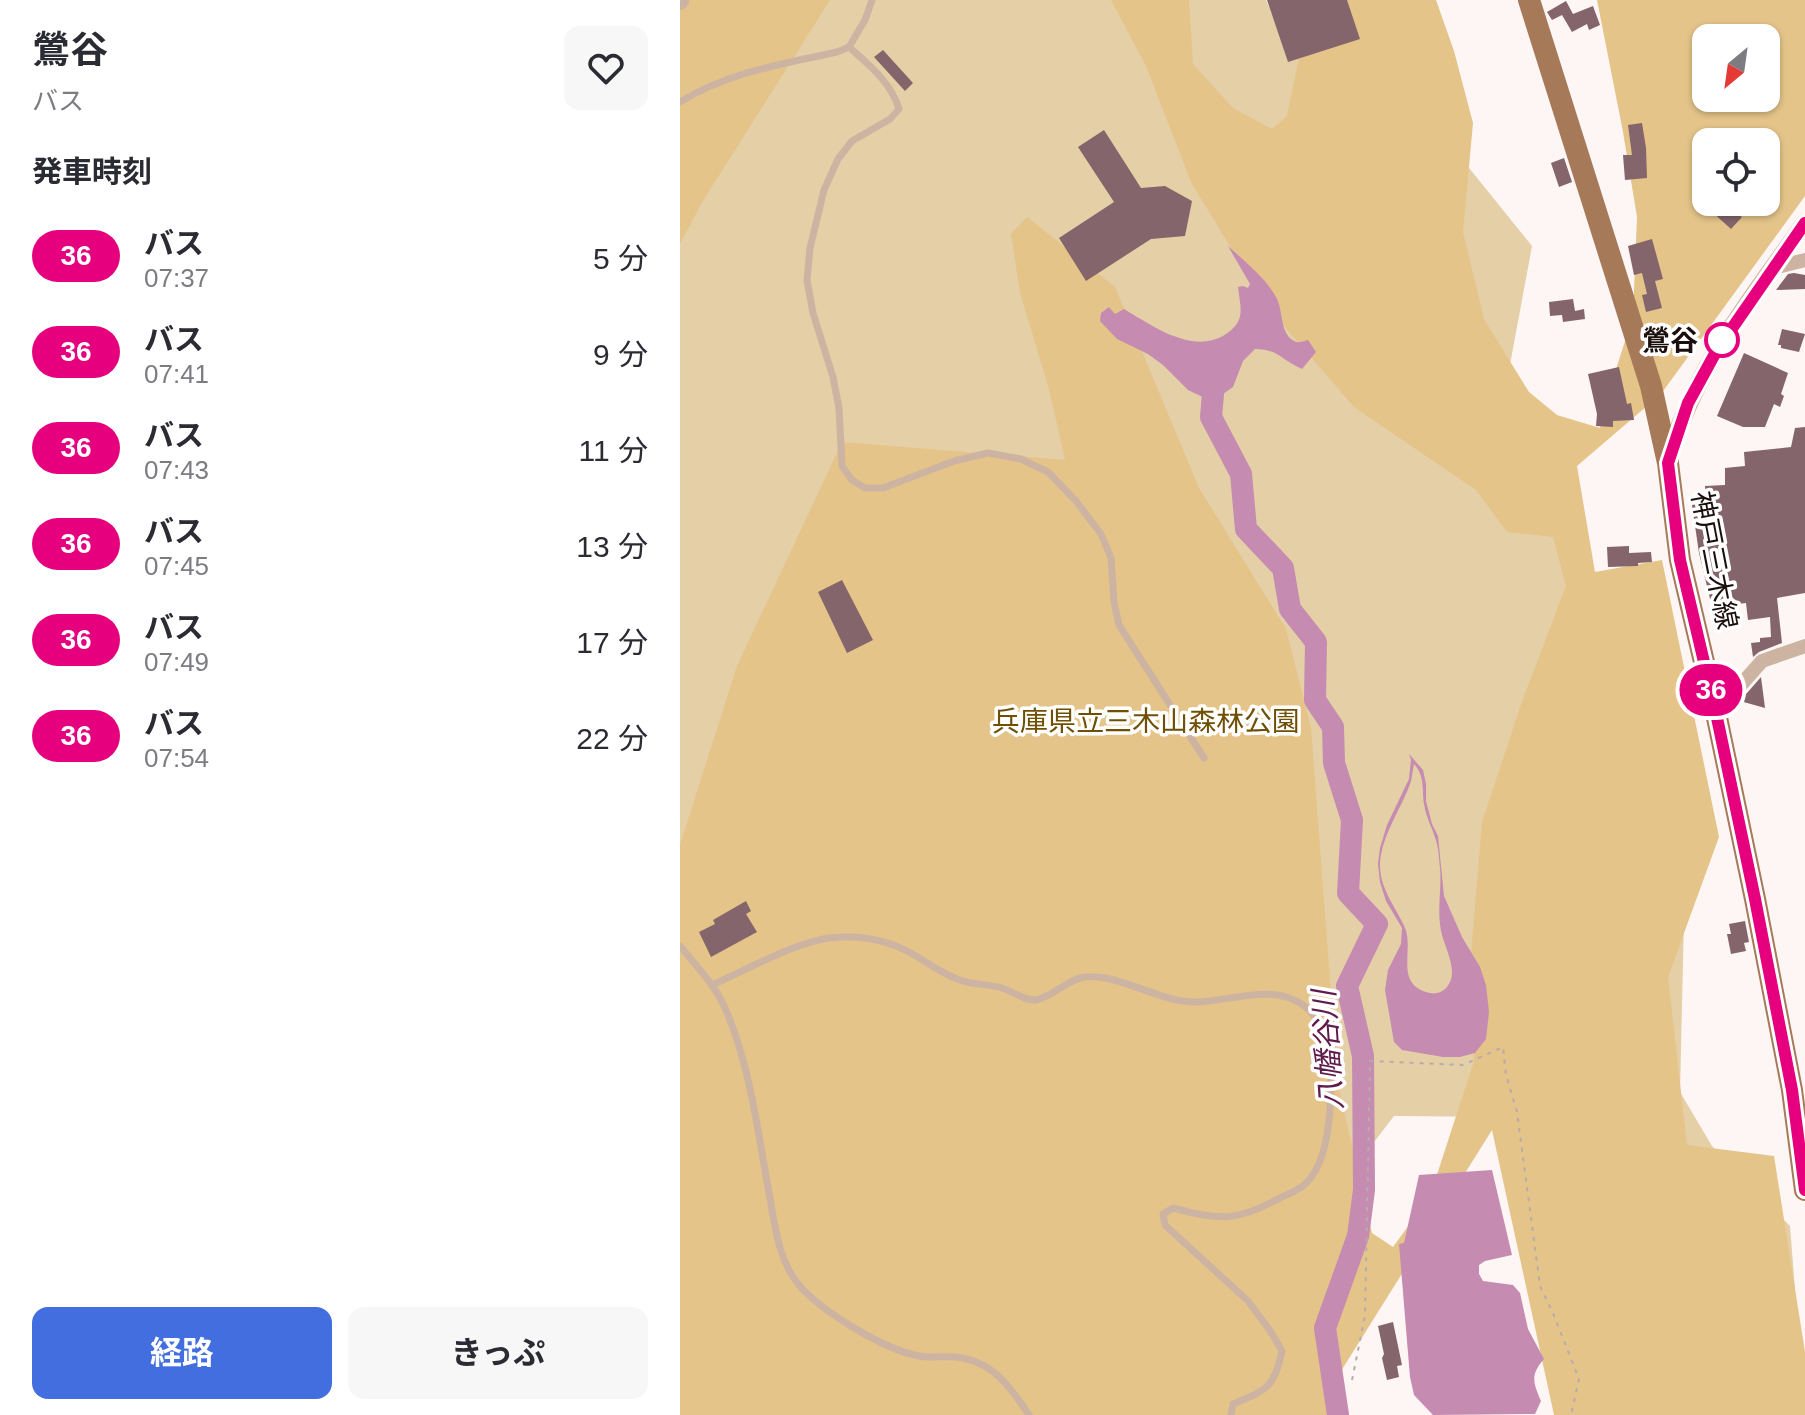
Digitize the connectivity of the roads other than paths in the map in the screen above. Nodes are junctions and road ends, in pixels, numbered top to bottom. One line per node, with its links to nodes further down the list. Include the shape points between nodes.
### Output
1 (872, 0): 3 (lane)
2 (1529, 0): 8 (main road, 神戸三木線, via 1651,386)
3 (849, 47): 4 (lane, via 738,74); 11 (lane, via 885,81 899,109 852,141 838,159 824,190 810,248 807,280 839,408 842,466 865,488 883,488 988,453 1021,459 1048,472 1101,534 1111,558 1119,625)
4 (680, 102)
5 (1805, 223): 7 (street)
6 (1805, 260): 7 (street)
7 (1773, 268): 8 (street, via 1701,377)
8 (1668, 463): 10 (main road, 神戸三木線, via 1680,560)
9 (1805, 646): 10 (street, via 1762,661)
10 (1716, 713): 14 (main road, 神戸三木線, via 1792,1090)
11 (1204, 758)
12 (680, 946): 13 (lane)
13 (712, 985): 15 (lane, via 740,1049 783,1258 799,1285 827,1311 898,1350 976,1361 998,1374); 16 (lane, via 802,945 841,936 874,939 962,981 1036,1000 1081,977 1101,977 1195,1002 1261,994 1287,996 1306,1007 1322,1027 1331,1052 1331,1102 1317,1168 1305,1185 1257,1211 1205,1217 1173,1208 1163,1214 1165,1225 1248,1301 1282,1351 1266,1390 1233,1404)
14 (1805, 1190)
15 (1029, 1415)
16 (1231, 1415)

